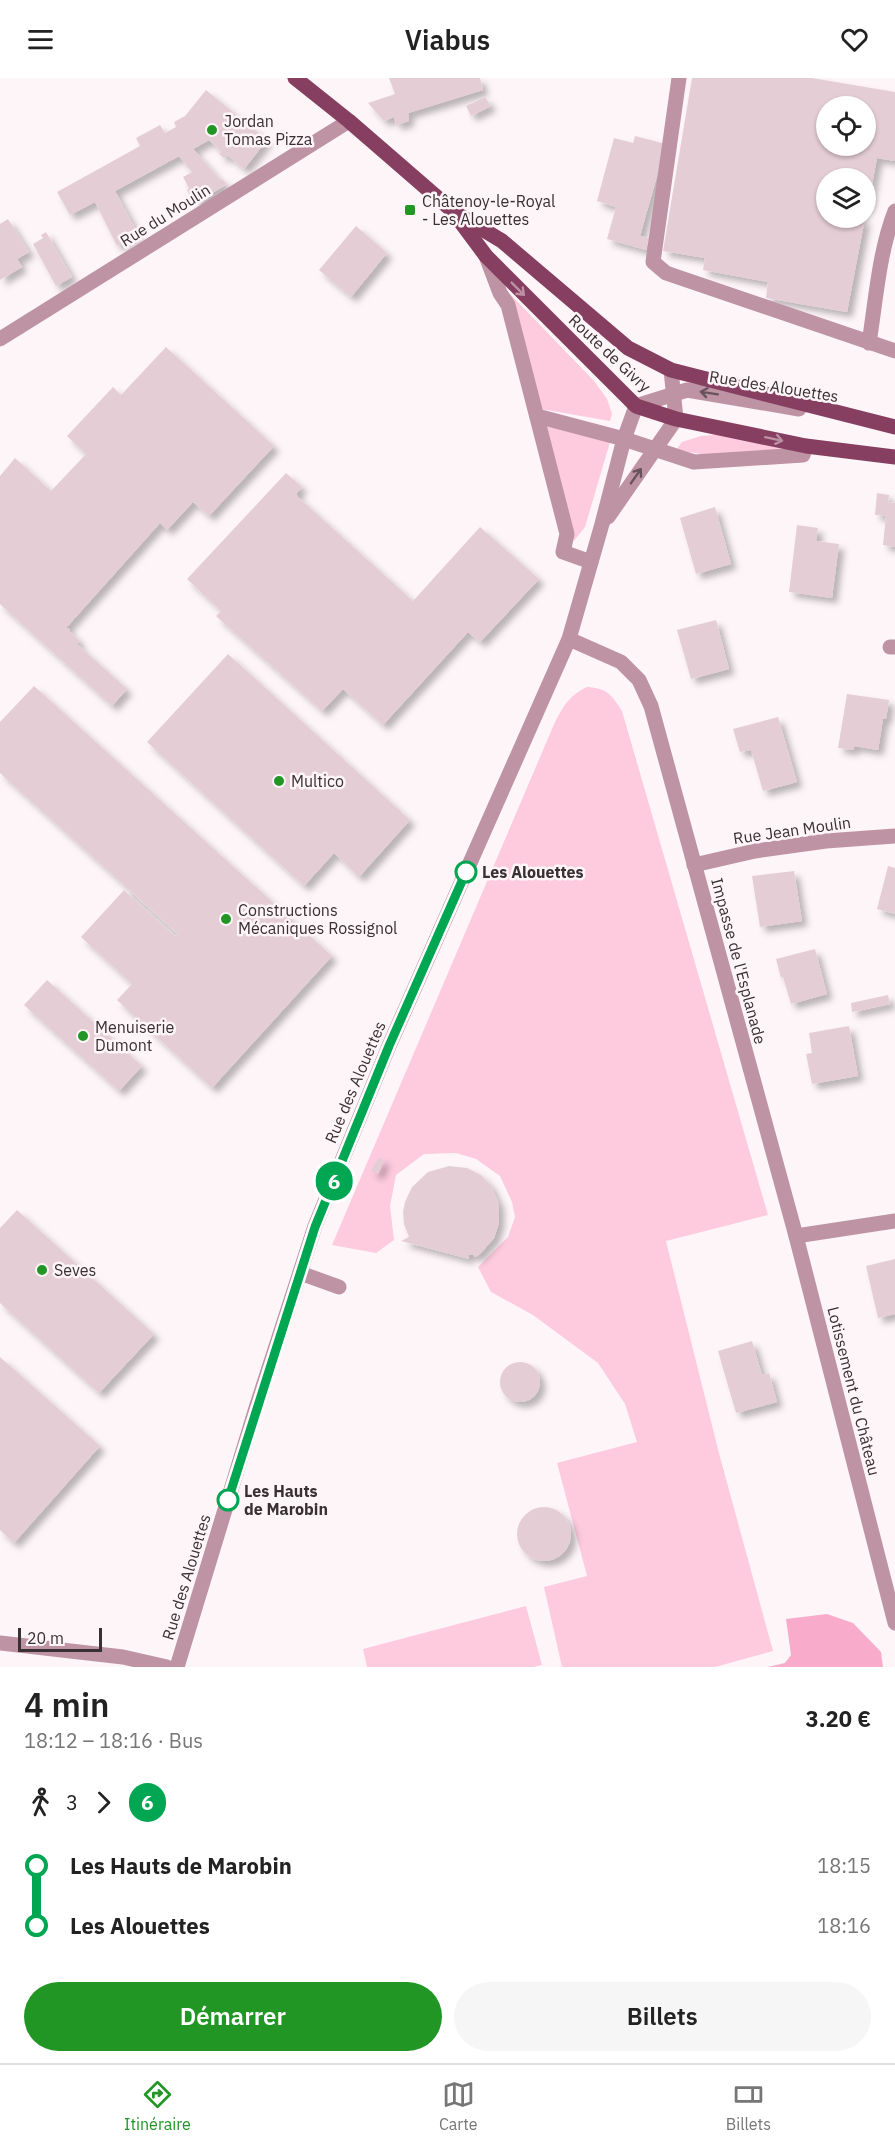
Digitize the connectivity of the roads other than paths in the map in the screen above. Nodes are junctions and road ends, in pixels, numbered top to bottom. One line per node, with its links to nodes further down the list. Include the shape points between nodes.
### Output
1 (295, 78): 3 (main road, Route de Givry)
2 (679, 78): 8 (street, via 653,262 666,273)
3 (349, 121): 5 (main road, Route de Givry); 7 (street, Rue du Moulin)
4 (895, 211): 8 (street, via 882,260)
5 (454, 212): 6 (main road, Route de Givry); 10 (main road, Route de Givry, via 502,241 628,348)
6 (486, 256): 12 (main road, Route de Givry, one-way to 12); 13 (street, via 508,305)
7 (0, 339)
8 (869, 343): 9 (street)
9 (895, 351)
10 (671, 370): 11 (street); 15 (main road, Route de Givry)
11 (673, 394): 12 (street, Rue des Alouettes); 14 (street); 15 (street, Rue des Alouettes, one-way to 11, via 687,390)
12 (636, 406): 14 (main road, Route de Givry); 17 (street, Rue des Alouettes)
13 (537, 416): 17 (street); 22 (street, via 567,534 563,552)
14 (676, 419): 18 (main road, Route de Givry, one-way to 18); 19 (street, Rue des Alouettes)
15 (870, 420): 16 (main road, Route de Givry)
16 (895, 427)
17 (624, 439): 19 (street); 21 (street, Rue des Alouettes)
18 (806, 446): 19 (street, via 804,455 693,462); 20 (main road, Route de Givry)
19 (654, 450): 21 (street, Rue des Alouettes, one-way to 19)
20 (895, 457)
21 (602, 524): 22 (street, Rue des Alouettes)
22 (591, 562): 23 (street, Rue des Alouettes)
23 (569, 639): 25 (street, Impasse de l'Esplanade, via 621,662 639,680 651,706); 28 (street, Rue des Alouettes, via 389,1046 315,1227)
24 (895, 836): 25 (street, Rue Jean Moulin, via 755,851)
25 (694, 865): 27 (street, Impasse de l'Esplanade)
26 (895, 1221): 27 (street)
27 (796, 1236): 30 (street, Lotissement du Château)
28 (300, 1274): 29 (street); 33 (street, Rue des Alouettes)
29 (339, 1287)
30 (895, 1623)
31 (0, 1643): 32 (street)
32 (167, 1667)
33 (177, 1667)

